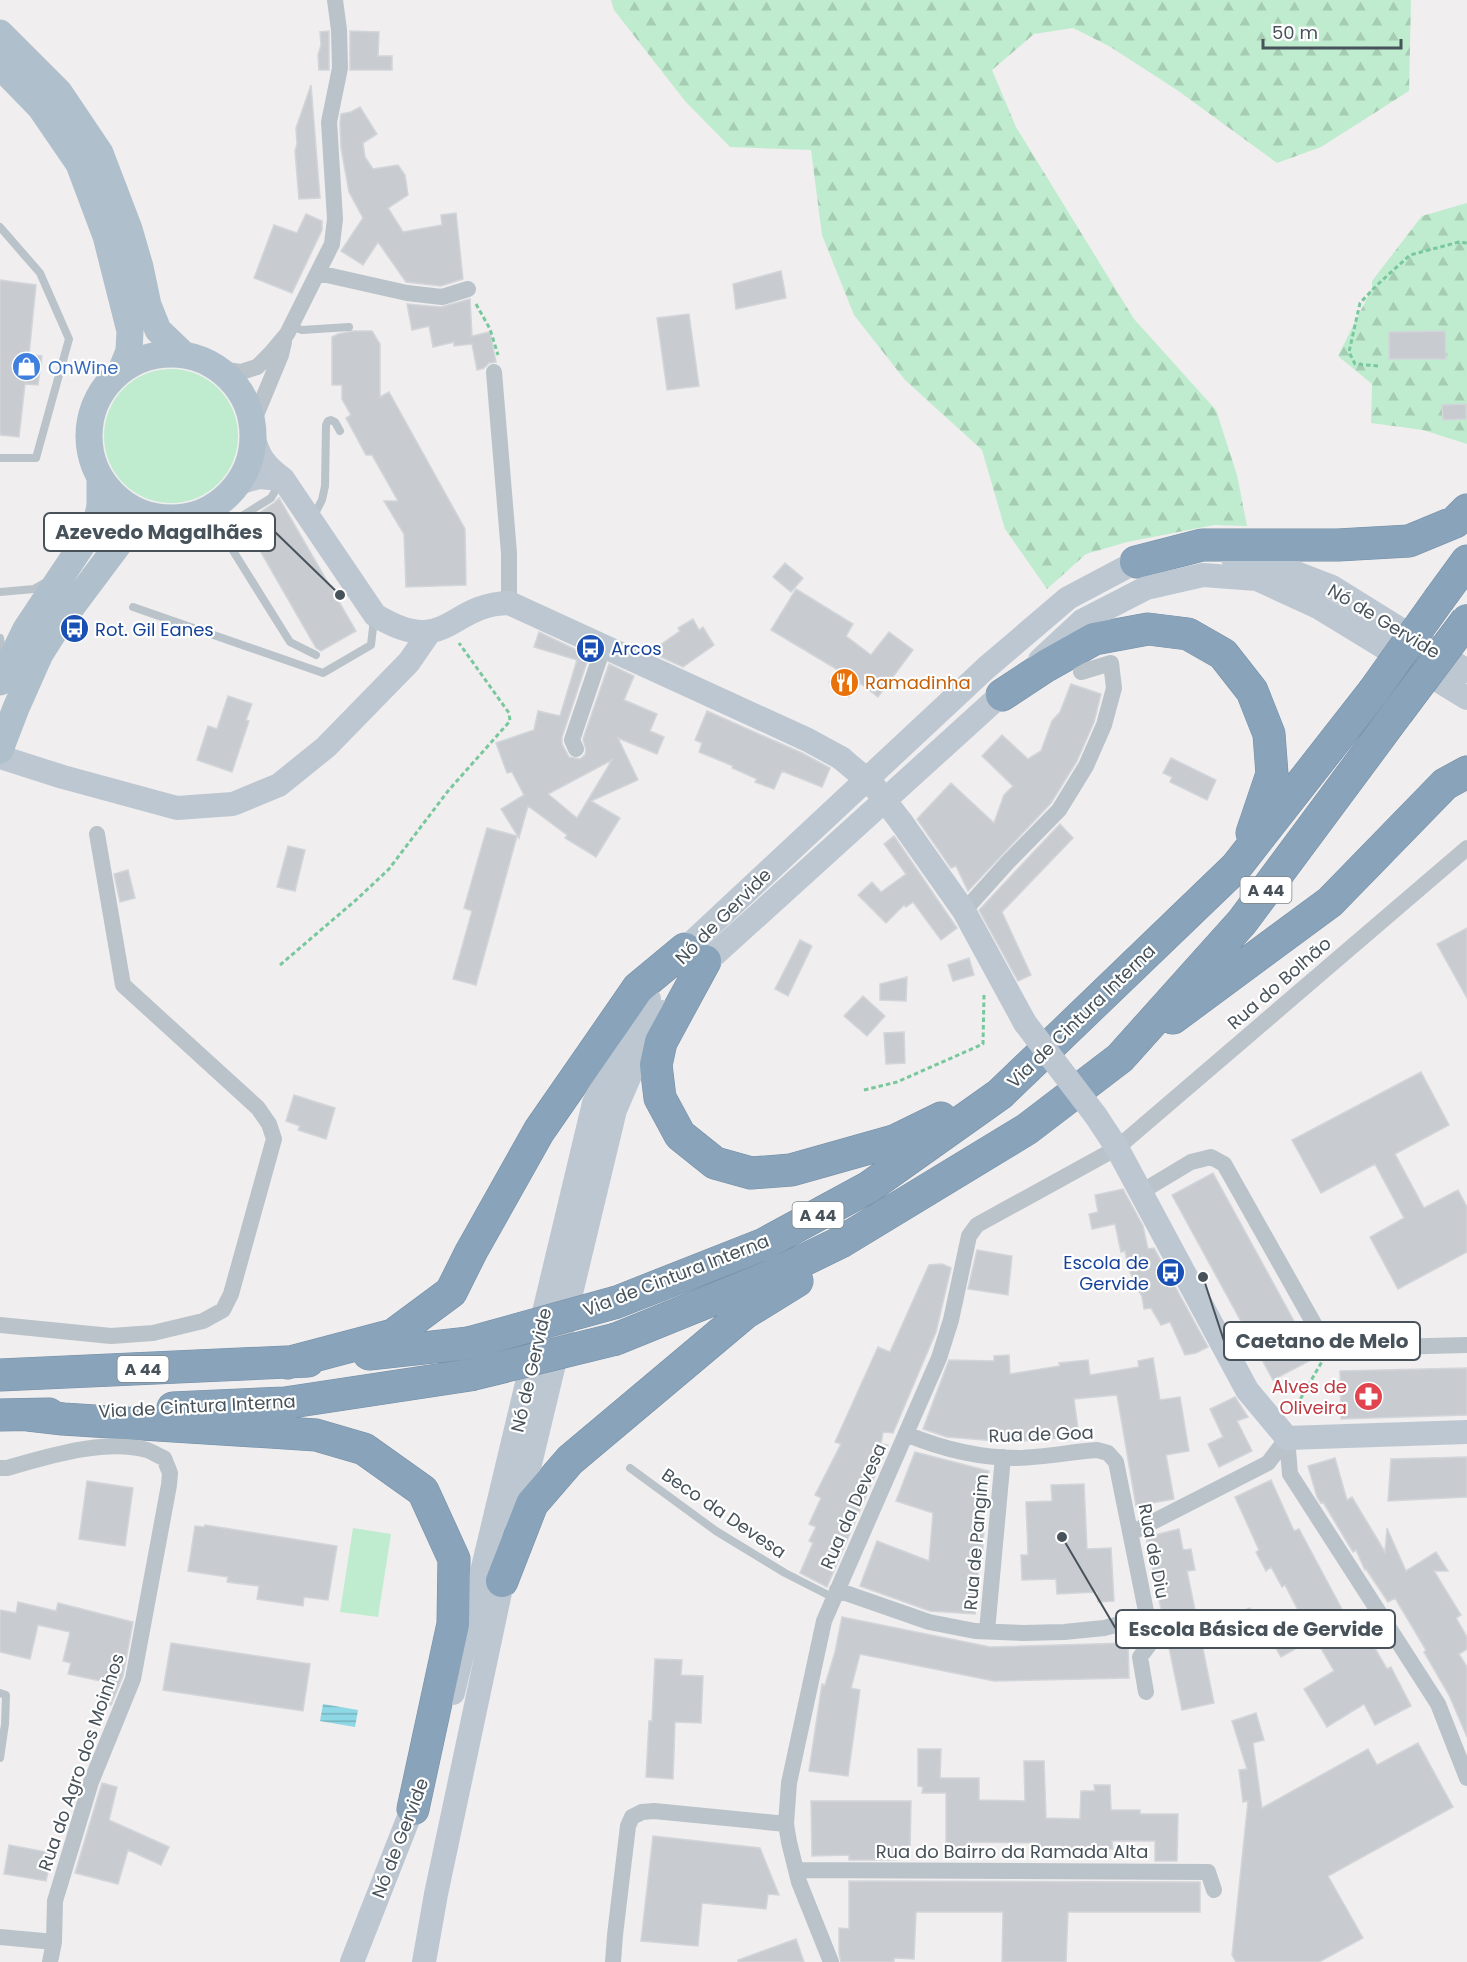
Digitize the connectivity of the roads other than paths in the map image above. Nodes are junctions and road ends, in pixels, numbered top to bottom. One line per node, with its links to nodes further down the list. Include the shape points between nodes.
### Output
1 (335, 0): 5 (street, via 340,68 329,122 335,219 332,244)
2 (0, 33): 9 (main road, via 59,92 100,153 129,229 158,330)
3 (0, 66): 11 (main road, via 40,107 79,164 106,237 130,331 129,351)
4 (0, 227): 15 (lane, via 40,273 69,339 36,458)
5 (318, 273): 6 (street, via 442,297); 8 (street)
6 (468, 289)
7 (349, 327): 8 (lane)
8 (289, 330): 10 (street, via 257,367 241,372); 13 (street)
9 (182, 353): 10 (main road); 11 (main road, via 149,356)
10 (219, 369): 13 (main road, via 247,404)
11 (121, 370): 16 (main road, via 95,403 88,428 90,454)
12 (494, 372): 26 (street, via 509,553)
13 (253, 430): 17 (main road, via 258,455); 18 (main road, via 249,461)
14 (340, 431): 21 (lane, via 335,422 328,421 325,486)
15 (0, 458)
16 (100, 478): 20 (main road, via 129,507); 24 (main road, via 96,524)
17 (283, 478): 18 (main road, via 259,477); 21 (main road); 33 (lane, via 271,498 234,521 230,546 290,642)
18 (238, 483): 20 (main road, via 219,502 195,514)
19 (1467, 510): 23 (highway, via 1455,522 1409,541 1202,544)
20 (168, 518): 39 (main road, via 139,525 124,537 59,624 40,654)
21 (312, 519): 28 (main road)
22 (1467, 561): 45 (highway, Via de Cintura Interna / A 44, bridge, via 1373,692)
23 (1136, 562): 34 (main road, Nó de Gervide, via 1202,555 1260,559 1332,587); 47 (main road, Nó de Gervide, via 1068,598 986,668)
24 (64, 572): 25 (lane, via 34,589); 36 (main road, via 26,629)
25 (0, 592)
26 (508, 603): 30 (main road, via 483,607); 32 (main road)
27 (133, 607): 28 (lane, via 323,673 371,645)
28 (375, 615): 30 (main road, via 402,629)
29 (1467, 620): 48 (highway, Via de Cintura Interna / A 44, bridge, via 1242,922)
30 (438, 629): 41 (main road, via 326,747 279,785 233,804 177,808)
31 (0, 638): 36 (lane)
32 (604, 645): 40 (street, via 572,740); 46 (main road, bridge, via 841,758 873,785)
33 (316, 655)
34 (1467, 671)
35 (1081, 672): 46 (street, via 1111,663 1114,688 1104,725 1086,766 1059,810)
36 (2, 676)
37 (1002, 695): 38 (main road, Nó de Gervide, via 1082,621 1146,588 1203,575 1257,579 1318,607); 45 (highway, via 1094,639 1148,629 1188,634 1223,654 1252,691 1269,734 1272,774 1257,824); 47 (main road, Nó de Gervide)
38 (1467, 698)
39 (0, 750)
40 (576, 750)
41 (0, 757)
42 (1467, 772): 48 (highway, via 1445,784 1330,902)
43 (97, 834): 53 (street, via 123,984 258,1108 274,1139 231,1294 223,1310 204,1321 142,1334 111,1336)
44 (1467, 848): 50 (street, Rua do Bolhão)
45 (1236, 867): 49 (highway, Via de Cintura Interna / A 44)
46 (964, 910): 50 (main road, bridge, via 1025,1023)
47 (695, 955): 49 (highway, via 656,1065 660,1098 680,1136 716,1163 752,1173 791,1170 894,1141); 55 (highway, via 638,988 539,1131 452,1292 393,1335); 66 (main road, Nó de Gervide, via 649,1031 615,1110); 74 (main road, Nó de Gervide, via 633,1022 594,1103 454,1691)
48 (1120, 1058): 52 (highway, Via de Cintura Interna / A 44, via 1027,1129)
49 (1000, 1094): 55 (highway, Via de Cintura Interna / A 44, bridge, via 848,1199 764,1244 617,1302 469,1343)
50 (1117, 1148): 51 (main road); 59 (street, Rua da Devesa, via 977,1225 969,1236 939,1358)
51 (1141, 1192): 54 (street, via 1191,1162 1211,1157 1224,1164 1322,1338 1354,1348); 60 (main road, via 1246,1390)
52 (841, 1242): 57 (highway, Via de Cintura Interna / A 44, bridge, via 771,1276 616,1339 470,1375 285,1403); 66 (highway, via 803,1277 745,1313 570,1460 532,1504)
53 (0, 1325)
54 (1467, 1345)
55 (286, 1363): 56 (highway, Via de Cintura Interna / A 44)
56 (0, 1374)
57 (14, 1415): 74 (highway, via 316,1435 364,1449 423,1491 454,1560 453,1624)
58 (1467, 1432): 60 (main road)
59 (906, 1434): 62 (street, Rua de Goa, via 959,1452); 67 (street, Rua da Devesa)
60 (1284, 1435): 65 (street, via 1268,1463); 73 (street, via 1290,1474 1438,1704)
61 (1108, 1453): 62 (street, Rua de Goa, via 1097,1450); 65 (street, Rua de Diu, via 1116,1462)
62 (1003, 1457): 69 (street, Rua de Pangim)
63 (0, 1468): 79 (street, Rua do Agro dos Moinhos, via 70,1450 115,1447 146,1450 164,1458 170,1473 133,1678 91,1782 56,1901)
64 (630, 1468): 67 (lane, Beco da Devesa, via 716,1531 785,1573)
65 (1131, 1533): 68 (street, Rua de Diu)
66 (502, 1581): 82 (main road, Nó de Gervide)
67 (835, 1594): 69 (street, via 929,1622); 75 (street, Rua da Devesa, via 824,1621 801,1725 789,1783)
68 (1146, 1612): 69 (street, via 1143,1618 1104,1628 1023,1634); 70 (street, Rua de Diu, via 1152,1641 1140,1657)
69 (987, 1631)
70 (1146, 1692)
71 (0, 1693): 72 (lane, via 6,1695)
72 (0, 1758)
73 (1467, 1778)
74 (412, 1809): 81 (main road, Nó de Gervide)
75 (786, 1824): 76 (street, Rua da Devesa); 83 (street, via 654,1811 632,1817)
76 (796, 1870): 77 (street, Rua do Bairro da Ramada Alta, via 1208,1872); 84 (street, Rua da Devesa)
77 (1214, 1890)
78 (0, 1937): 79 (street)
79 (54, 1942): 80 (street, Rua do Agro dos Moinhos)
80 (50, 1962)
81 (352, 1962)
82 (424, 1962)
83 (613, 1962)
84 (831, 1962)

